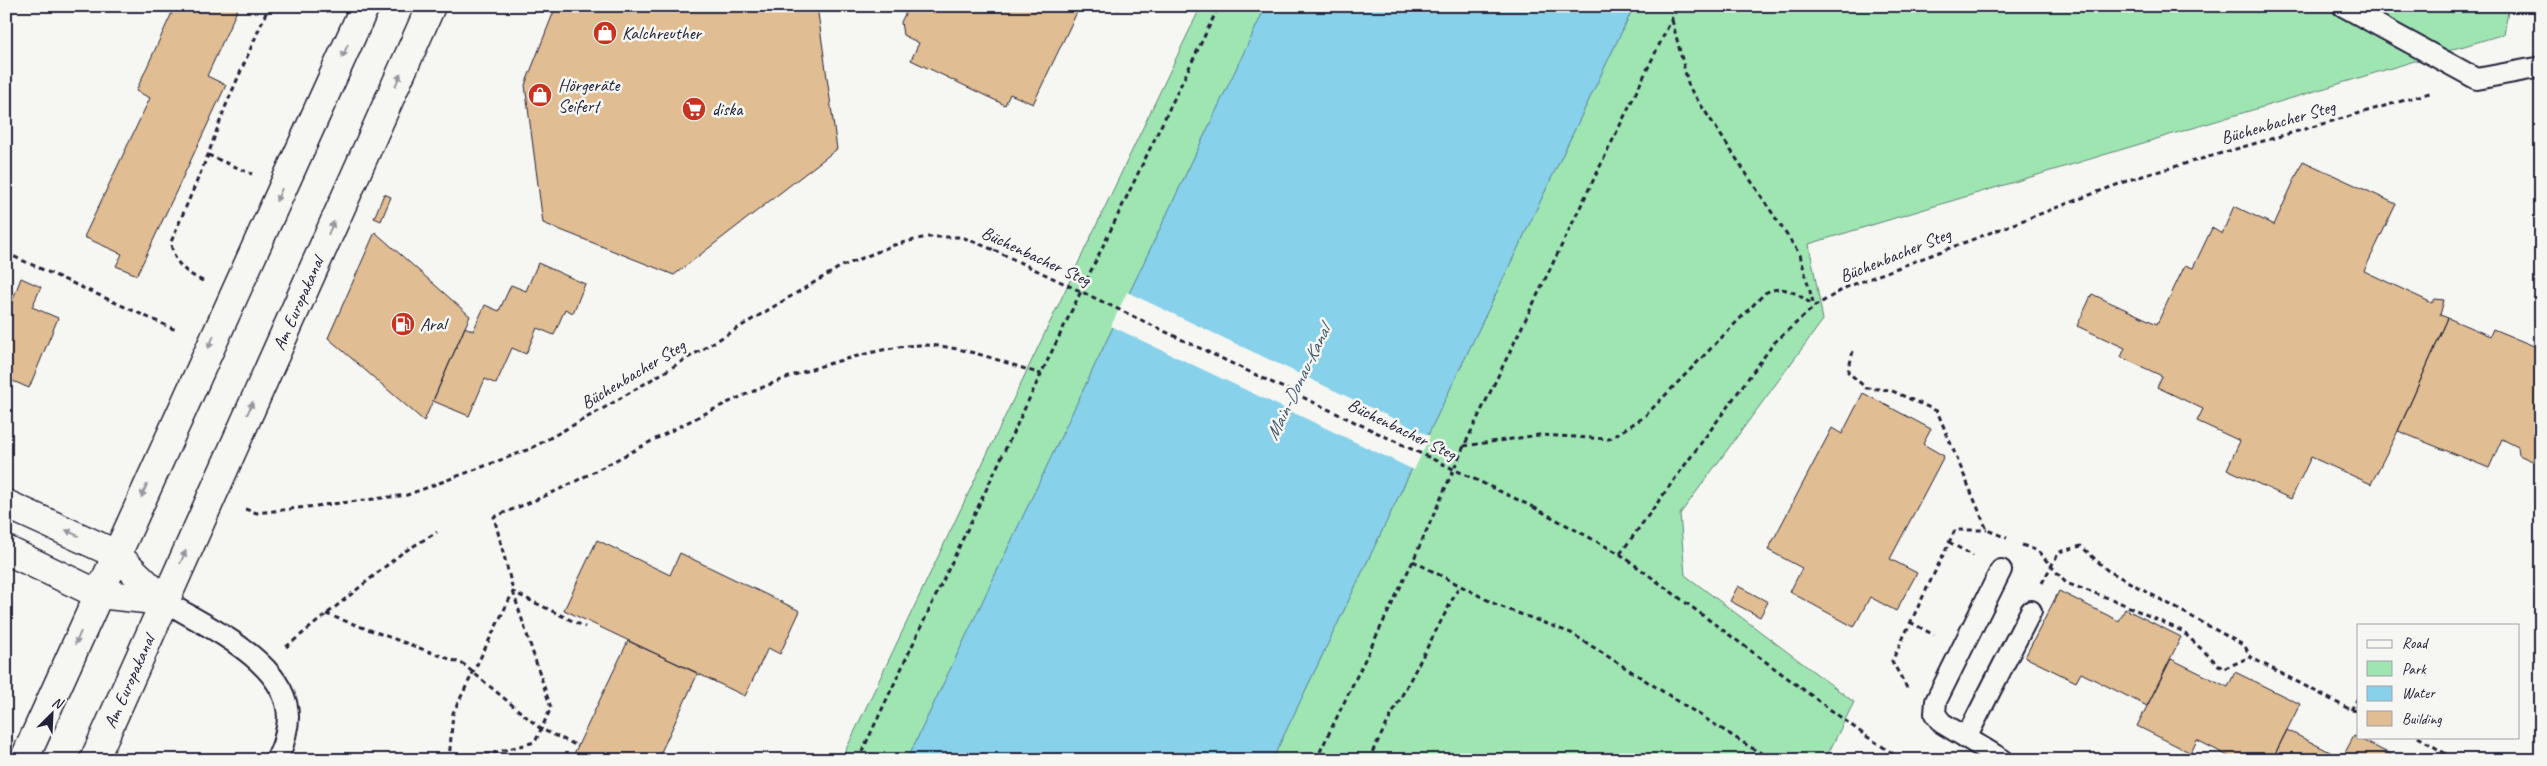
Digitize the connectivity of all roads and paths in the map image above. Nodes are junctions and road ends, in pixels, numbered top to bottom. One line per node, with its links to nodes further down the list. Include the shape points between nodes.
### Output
1 (269, 6): 10 (path)
2 (365, 6): 11 (main road, one-way to 11)
3 (431, 6): 35 (main road, Am Europakanal, one-way to 3)
4 (1220, 6): 17 (path)
5 (1678, 6): 7 (path)
6 (2343, 6): 9 (lane)
7 (1672, 20): 14 (path, via 1689,87 1800,255); 18 (path)
8 (2541, 67): 9 (lane)
9 (2477, 79): 14 (path, Büchenbacher Steg, via 2132,179 1847,287)
10 (208, 155): 11 (path); 13 (path, via 176,228 171,242 172,253 181,267 193,276)
11 (282, 187): 13 (main road, one-way to 13)
12 (6, 253): 15 (path)
13 (234, 294): 27 (main road, one-way to 27)
14 (1815, 306): 18 (path, via 1790,290 1775,288 1765,293 1644,417 1609,439 1539,435); 28 (path, Büchenbacher Steg, via 1774,343)
15 (181, 333)
16 (1853, 350): 21 (path, via 1848,372 1866,388 1890,390 1937,411)
17 (1041, 374): 33 (path, via 962,349 920,345 873,352 772,382 682,424 572,484 494,518); 56 (path)
18 (1464, 446): 29 (path)
19 (6, 504): 27 (main road, one-way to 19)
20 (239, 508): 28 (path, Büchenbacher Steg, bridge, via 257,513 408,495 530,449 840,267 894,245 926,237 962,237 1533,507)
21 (1987, 530): 23 (path); 24 (path, via 1955,530)
22 (437, 532): 37 (path, via 402,553)
23 (2012, 541)
24 (1949, 542): 31 (path); 38 (path)
25 (2021, 544): 30 (path, via 2038,552)
26 (6, 550): 34 (main road)
27 (116, 554): 34 (main road); 35 (main road)
28 (1620, 554): 60 (path)
29 (1413, 562): 32 (path); 57 (path)
30 (2052, 565): 31 (path, via 2040,587); 41 (path, via 2066,583 2114,600 2182,631 2223,669); 41 (path, via 2059,552 2081,546 2107,570 2245,646)
31 (2000, 570): 47 (lane, via 1944,682 1936,701)
32 (1460, 585): 58 (path); 59 (path, via 1499,606 1571,633)
33 (514, 592): 39 (path); 43 (path); 48 (path, via 551,708)
34 (98, 594): 35 (main road); 52 (main road, one-way to 52)
35 (164, 601): 42 (lane); 53 (main road, Am Europakanal)
36 (2031, 611): 49 (lane)
37 (326, 614): 42 (path); 43 (path)
38 (1910, 622): 40 (path); 47 (path, via 1892,661 1908,689)
39 (585, 627)
40 (1920, 629)
41 (2250, 657): 45 (path)
42 (265, 665): 54 (lane, via 288,702 288,727 281,753)
43 (473, 670): 48 (path); 55 (path, via 454,713)
44 (2357, 700): 45 (path)
45 (2351, 710): 46 (path)
46 (2357, 711)
47 (1935, 714): 49 (lane, via 1942,723)
48 (541, 729): 51 (path); 55 (path, via 535,742 474,758)
49 (1966, 738): 61 (lane)
50 (2420, 738): 62 (path)
51 (578, 746)
52 (24, 760)
53 (94, 760)
54 (275, 760)
55 (449, 760)
56 (858, 760)
57 (1316, 760)
58 (1368, 760)
59 (1775, 760)
60 (1903, 760)
61 (2003, 760)
62 (2456, 760)

